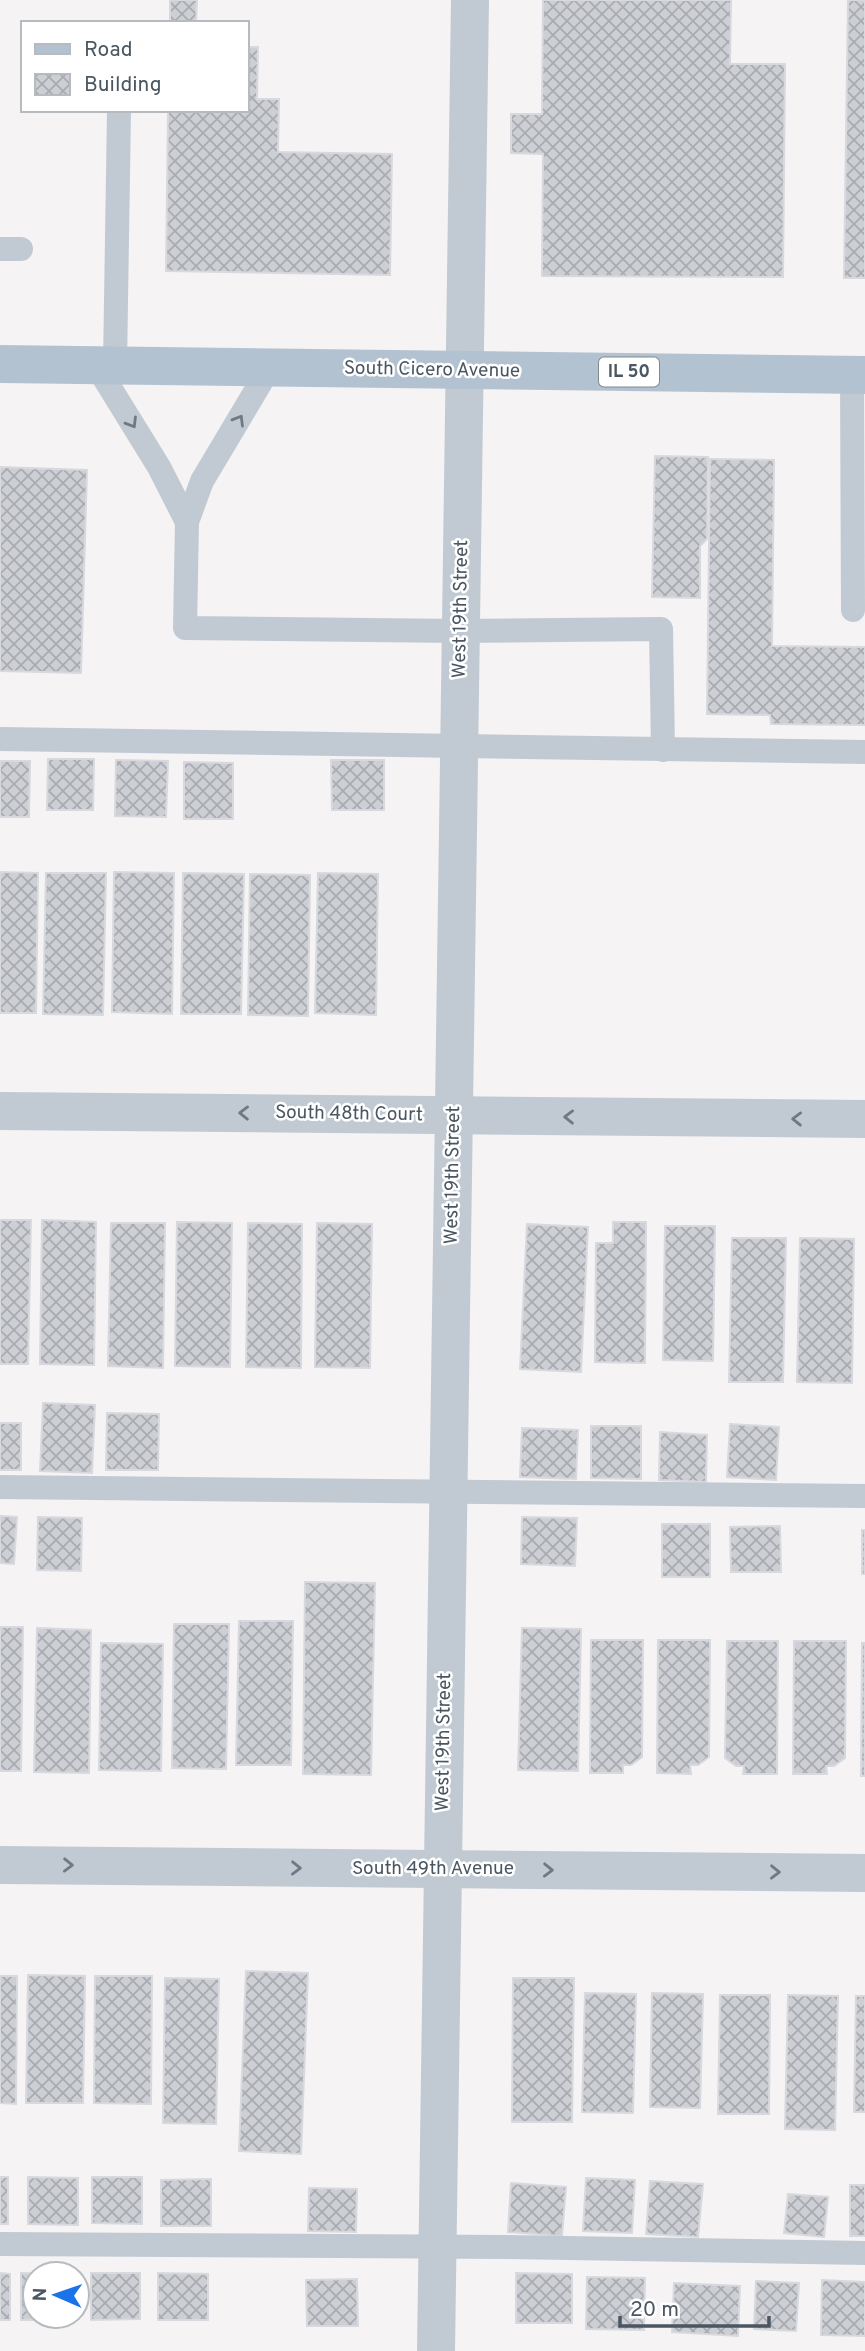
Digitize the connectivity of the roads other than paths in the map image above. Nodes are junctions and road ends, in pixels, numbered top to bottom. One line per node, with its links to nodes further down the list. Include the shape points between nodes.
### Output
1 (470, 0): 6 (street, West 19th Street)
2 (119, 112): 4 (lane)
3 (0, 363): 4 (main road, South Cicero Avenue / IL 50)
4 (105, 365): 5 (main road, South Cicero Avenue / IL 50); 8 (lane, one-way to 8)
5 (270, 367): 6 (main road, South Cicero Avenue / IL 50); 8 (lane, one-way to 5, via 202,481)
6 (465, 370): 7 (main road, South Cicero Avenue / IL 50); 10 (street, West 19th Street)
7 (859, 375): 9 (lane)
8 (187, 522): 10 (lane, via 185,628)
9 (853, 610)
10 (461, 631): 12 (street, West 19th Street); 13 (lane, via 661,629)
11 (0, 739): 12 (lane)
12 (459, 748): 13 (lane); 16 (street, West 19th Street)
13 (663, 750): 14 (lane)
14 (865, 752)
15 (0, 1111): 16 (street, South 48th Court, one-way to 15)
16 (454, 1115): 17 (street, South 48th Court, one-way to 16); 19 (street, West 19th Street)
17 (865, 1119)
18 (0, 1487): 19 (lane)
19 (448, 1492): 20 (lane); 22 (street, West 19th Street)
20 (865, 1496)
21 (0, 1865): 22 (street, South 49th Avenue, one-way to 22)
22 (443, 1869): 23 (street, South 49th Avenue, one-way to 23); 25 (street, West 19th Street)
23 (865, 1872)
24 (0, 2244): 25 (lane)
25 (437, 2246): 26 (lane); 27 (street, West 19th Street)
26 (865, 2253)
27 (436, 2351)

